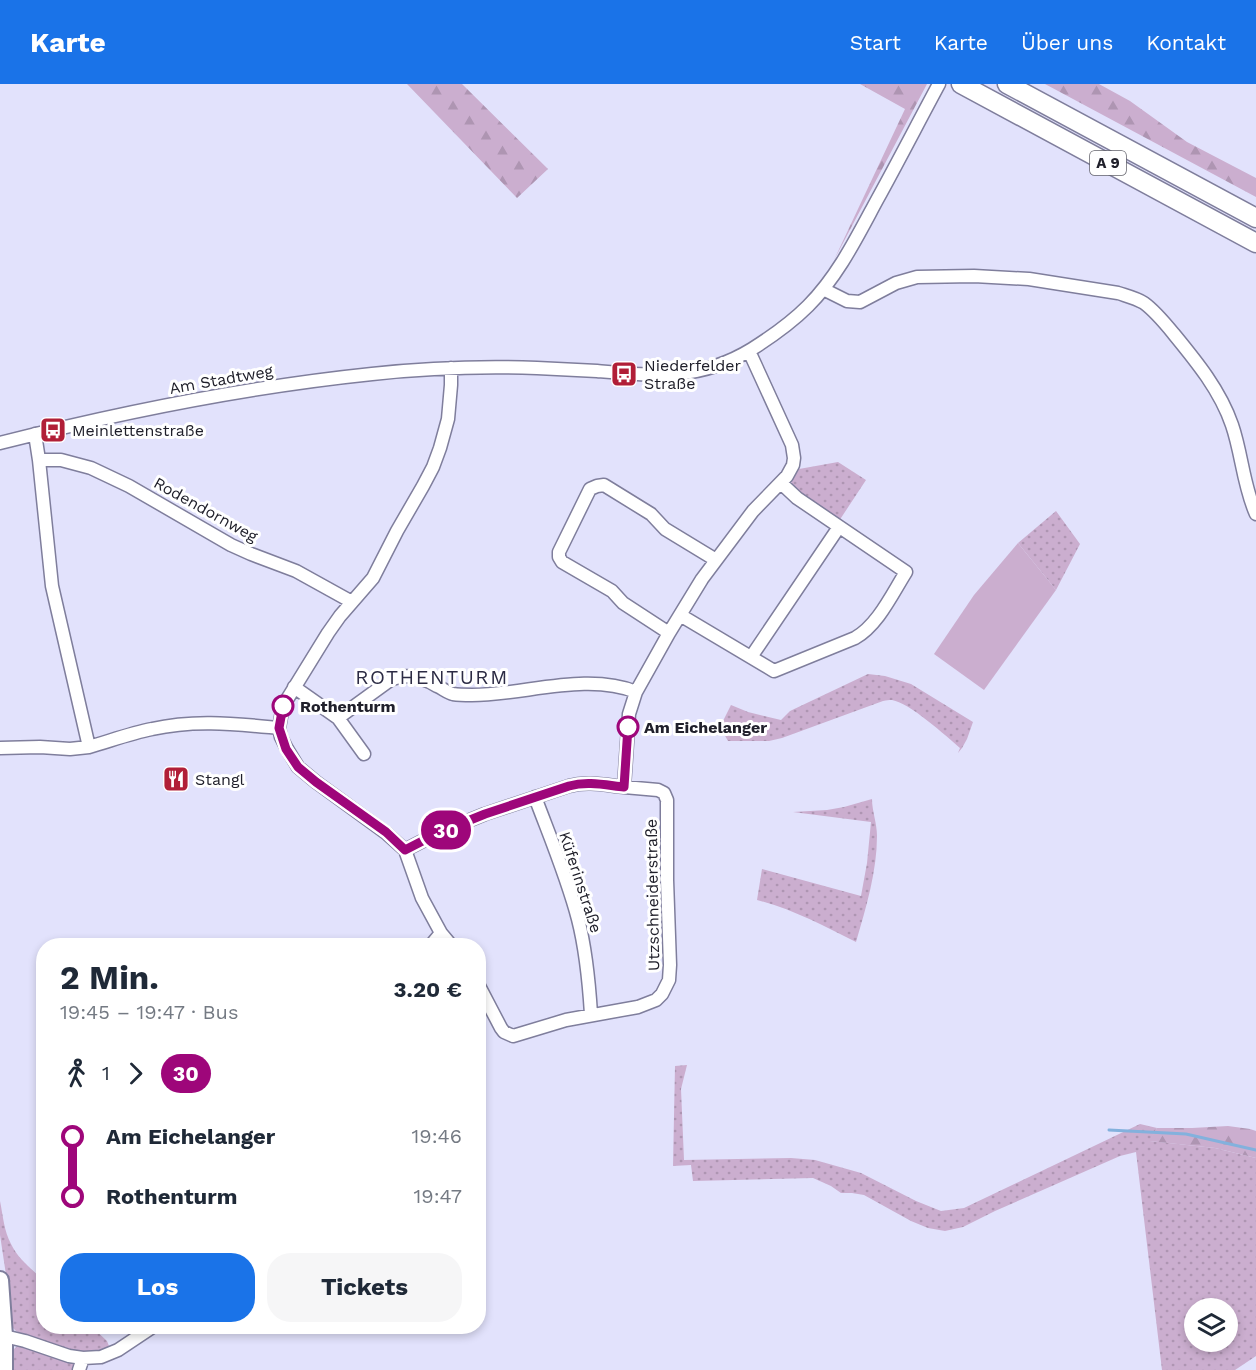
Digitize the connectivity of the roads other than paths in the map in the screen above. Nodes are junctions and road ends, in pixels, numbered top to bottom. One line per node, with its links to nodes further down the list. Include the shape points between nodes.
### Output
1 (939, 84): 6 (street, via 852,247)
2 (961, 84): 5 (highway, A 9)
3 (1007, 84): 4 (highway, A 9)
4 (1256, 218)
5 (1256, 243)
6 (823, 289): 7 (street, via 796,317); 13 (street, via 842,299 860,302 917,277 1000,277 1132,297 1153,310 1219,396 1232,424)
7 (749, 351): 8 (street, via 713,367 661,376 537,368); 12 (street, via 792,445 793,465)
8 (451, 368): 9 (street, Am Stadtweg, via 252,390); 16 (street, via 448,419 433,467 373,578)
9 (35, 434): 10 (street, Am Stadtweg); 11 (street)
10 (0, 443)
11 (39, 460): 16 (street, Rodendornweg, via 91,468 231,545 296,571); 24 (street, via 52,586)
12 (781, 483): 14 (street); 15 (street, via 753,511)
13 (1256, 514)
14 (839, 527): 19 (street); 19 (street, via 906,572 873,623 855,638 774,671)
15 (716, 560): 17 (street); 18 (street, via 604,485 590,489 559,557)
16 (352, 602): 20 (street)
17 (680, 615): 18 (street); 19 (street)
18 (669, 633): 21 (street)
19 (751, 657)
20 (294, 687): 22 (street); 23 (street, via 283,706)
21 (636, 692): 22 (street, via 611,684 589,684 452,694 431,682 406,676 397,677); 27 (street, via 629,714)
22 (338, 718): 26 (street)
23 (279, 728): 24 (street, via 226,723 174,725); 29 (street, via 298,767)
24 (89, 747): 25 (street)
25 (0, 748)
26 (364, 754)
27 (624, 787): 28 (street, via 579,783); 34 (street, Utzschneiderstraße, via 658,790 664,792 667,800 670,973 663,994 656,1000 638,1007)
28 (535, 797): 29 (street, via 438,833); 34 (street, Küferinstraße, via 579,921)
29 (405, 850): 30 (street, via 422,898)
30 (441, 933): 31 (street); 32 (street)
31 (437, 938)
32 (445, 938)
33 (486, 999): 34 (street, Utzschneiderstraße, via 508,1035 518,1036)
34 (591, 1014)
35 (0, 1280): 37 (main road)
36 (142, 1334): 38 (street, via 118,1350)
37 (4, 1336): 38 (street, via 69,1356); 39 (main road)
38 (81, 1364)
39 (4, 1370)

